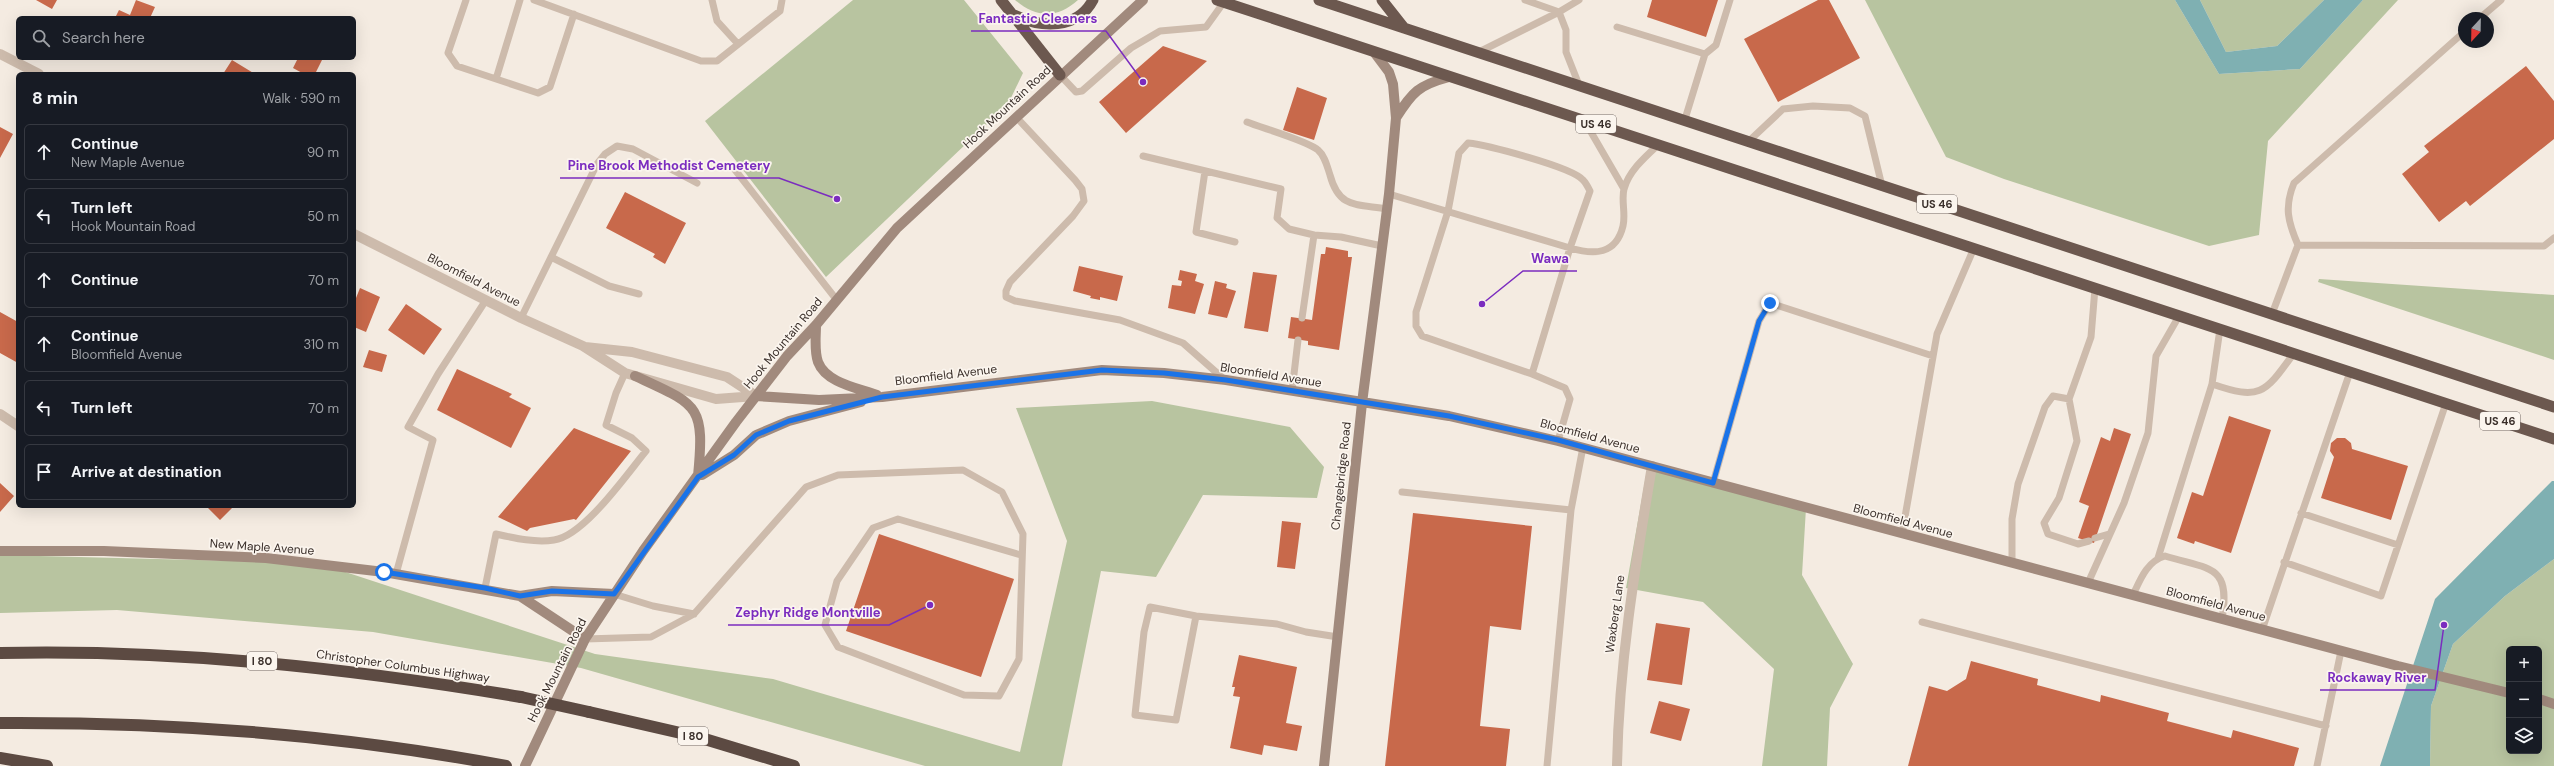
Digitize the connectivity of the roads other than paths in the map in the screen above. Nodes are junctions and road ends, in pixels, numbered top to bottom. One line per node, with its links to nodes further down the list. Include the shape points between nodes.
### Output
1 (466, 0): 31 (lane, via 448,53 457,66)
2 (520, 0): 31 (lane)
3 (534, 0): 19 (lane)
4 (712, 0): 23 (lane, via 717,21)
5 (782, 0): 23 (lane, via 780,11)
6 (1001, 0): 18 (highway)
7 (1093, 0): 18 (highway, via 1082,14 1060,24 1035,22)
8 (1143, 0): 29 (main road, Hook Mountain Road)
9 (1319, 0): 21 (highway, US 46)
10 (1382, 0): 21 (highway)
11 (1525, 0): 16 (lane)
12 (1579, 0): 16 (lane)
13 (1730, 0): 27 (lane, via 1716,45)
14 (2500, 0): 17 (lane)
15 (1220, 1): 24 (highway, US 46); 29 (lane, via 1206,27 1160,31 1131,48 1082,91 1076,92)
16 (1559, 12): 25 (lane); 32 (lane, via 1566,30 1566,52)
17 (2487, 12)
18 (1012, 13): 29 (highway)
19 (574, 14): 23 (lane, via 700,61 717,61); 31 (lane, via 550,87 538,93)
20 (1617, 27): 27 (lane)
21 (1404, 28): 25 (highway, US 46)
22 (2458, 37): 53 (lane, via 2294,183 2288,204 2288,224)
23 (738, 44)
24 (1374, 52): 30 (highway, US 46); 34 (main road, Changebridge Road, via 1389,72 1393,84)
25 (1479, 52): 32 (highway, US 46)
26 (0, 54): 28 (street)
27 (1705, 54): 35 (lane)
28 (36, 72)
29 (1060, 75): 33 (main road, Hook Mountain Road)
30 (1449, 77): 34 (main road, Changebridge Road, via 1421,86 1412,93); 36 (highway, US 46)
31 (496, 79)
32 (1579, 85): 35 (highway, US 46)
33 (1016, 117): 60 (main road, Hook Mountain Road, via 897,228); 76 (lane, via 1076,180 1082,189 1084,201 1010,282 1006,297 1015,301 1120,320 1183,343)
34 (1396, 118): 46 (main road, Changebridge Road)
35 (1685, 119): 38 (highway, US 46)
36 (1584, 120): 39 (highway, US 46); 45 (lane)
37 (1247, 122): 47 (lane, via 1318,150 1326,162 1339,198)
38 (1749, 141): 44 (highway, US 46); 44 (lane, via 1783,109 1813,106 1850,108 1865,116)
39 (1658, 144): 45 (lane, via 1634,171); 56 (highway, US 46)
40 (1143, 156): 42 (lane)
41 (732, 166): 60 (lane)
42 (1205, 171): 50 (lane, via 1281,189 1277,218 1289,229); 52 (lane, via 1196,232)
43 (697, 183): 57 (lane, via 633,149 618,146 605,154 597,164)
44 (1882, 186): 62 (highway, US 46)
45 (1624, 189): 55 (lane, via 1624,225 1615,244 1604,251 1588,254)
46 (1389, 194): 47 (main road, Changebridge Road); 48 (lane)
47 (1387, 209): 54 (main road, Changebridge Road)
48 (1448, 211): 55 (lane); 55 (lane, via 1459,153 1468,143 1491,146 1556,167 1583,179 1590,191); 74 (lane, via 1416,312 1416,326 1422,336)
49 (356, 235): 61 (street, Bloomfield Avenue)
50 (1314, 235): 54 (lane, via 1341,237); 65 (lane)
51 (2554, 238): 53 (lane, via 2544,246)
52 (1235, 242)
53 (2298, 245): 62 (lane)
54 (1382, 246): 82 (main road, Changebridge Road)
55 (1570, 248): 74 (lane)
56 (1974, 248): 58 (highway, US 46); 71 (lane, via 1937,334)
57 (551, 257): 59 (lane, via 609,286); 64 (lane)
58 (2095, 288): 63 (highway, US 46); 81 (lane, via 2091,337)
59 (639, 294)
60 (836, 299): 66 (main road, Hook Mountain Road)
61 (486, 300): 64 (street, Bloomfield Avenue); 104 (lane, via 438,374 408,427 433,440)
62 (2272, 314): 84 (highway, US 46)
63 (2179, 316): 67 (highway, US 46); 97 (lane, via 2156,356 2148,433 2124,503)
64 (521, 318): 69 (street, Bloomfield Avenue)
65 (1302, 318)
66 (816, 325): 79 (main road, Hook Mountain Road, via 787,356); 80 (main road, via 818,363 827,374 840,382)
67 (2220, 329): 70 (highway, US 46); 77 (lane)
68 (1298, 340): 78 (lane)
69 (584, 346): 73 (street, Bloomfield Avenue); 79 (street, Bloomfield Avenue, via 632,352 727,377)
70 (2294, 353): 72 (highway, US 46); 77 (lane, via 2276,378 2263,390 2251,394)
71 (1933, 356): 92 (lane, via 1770,303 1759,321); 96 (lane)
72 (2350, 372): 83 (highway, US 46); 95 (lane)
73 (625, 373): 75 (street, Bloomfield Avenue); 106 (lane, via 606,425 632,438 646,451 582,526 554,540 519,539 496,534)
74 (1532, 374): 88 (lane, via 1565,388 1570,398)
75 (635, 376): 79 (street, Bloomfield Avenue, via 716,398); 91 (main road, via 680,396 697,416 702,439)
76 (1226, 380): 78 (main road, Bloomfield Avenue); 80 (main road, Bloomfield Avenue, via 1102,370)
77 (2212, 384): 101 (lane)
78 (1292, 391): 82 (main road, Bloomfield Avenue)
79 (756, 396): 80 (main road, Bloomfield Avenue, via 819,400); 91 (main road, Hook Mountain Road)
80 (882, 397): 91 (main road, via 789,421 756,435 734,455)
81 (2069, 399): 97 (lane, via 2077,441 2059,498 2044,523 2048,534 2078,544); 103 (lane, via 2053,396 2045,407 2018,484 2012,519)
82 (1362, 403): 88 (main road, Bloomfield Avenue, via 1449,416); 115 (main road, Changebridge Road)
83 (2446, 403): 87 (highway, US 46); 98 (lane)
84 (2554, 407)
85 (0, 414): 86 (street)
86 (16, 425)
87 (2554, 439)
88 (1558, 440): 89 (main road, Bloomfield Avenue)
89 (1583, 447): 90 (main road, Bloomfield Avenue); 94 (lane)
90 (1652, 466): 92 (main road, Bloomfield Avenue); 131 (street, Waxberg Lane, via 1625,627)
91 (698, 477): 107 (main road, Hook Mountain Road)
92 (1713, 483): 96 (main road, Bloomfield Avenue)
93 (1402, 492): 94 (lane)
94 (1571, 510): 130 (lane)
95 (2301, 513): 98 (lane); 102 (lane)
96 (1902, 534): 103 (main road, Bloomfield Avenue)
97 (2109, 534): 105 (lane)
98 (2398, 545): 102 (lane, via 2381,596)
99 (0, 551): 104 (main road, New Maple Avenue, via 104,551 266,558)
100 (1021, 555): 100 (lane, via 1019,659 999,696 964,695 838,647 826,625 837,581 873,528 898,519); 110 (lane, via 1023,534 1002,492 963,470 838,475 806,487)
101 (2158, 558): 108 (lane, via 2142,577); 112 (lane, via 2165,556 2213,571 2220,577 2226,596)
102 (2284, 562): 114 (lane)
103 (2012, 563): 105 (main road, Bloomfield Avenue)
104 (396, 574): 106 (main road, New Maple Avenue)
105 (2088, 583): 108 (main road, Bloomfield Avenue)
106 (485, 588): 109 (main road, New Maple Avenue)
107 (614, 594): 109 (main road, New Maple Avenue, via 552,591); 110 (lane, via 652,606); 116 (main road, Hook Mountain Road)
108 (2133, 595): 112 (main road, Bloomfield Avenue)
109 (520, 596): 116 (main road, New Maple Avenue)
110 (694, 614): 116 (lane, via 652,637)
111 (1196, 616): 111 (lane, via 1150,607 1144,632 1135,715 1176,720); 115 (lane, via 1277,624)
112 (2222, 619): 114 (main road, Bloomfield Avenue)
113 (1922, 622): 123 (lane)
114 (2262, 630): 117 (main road, Bloomfield Avenue)
115 (1338, 637): 129 (main road, Changebridge Road)
116 (585, 639): 127 (main road, Hook Mountain Road)
117 (2341, 651): 119 (main road, Bloomfield Avenue); 123 (lane)
118 (0, 653): 128 (highway, Christopher Columbus Highway / I 80, bridge, via 164,655 239,659 371,673 521,697 698,737)
119 (2506, 692)
120 (2542, 700): 121 (main road)
121 (2554, 704)
122 (0, 723): 126 (highway, via 108,723 233,729 362,743)
123 (2326, 726): 132 (lane)
124 (0, 758): 125 (highway)
125 (47, 766)
126 (506, 766)
127 (525, 766)
128 (794, 766)
129 (1324, 766)
130 (1546, 766)
131 (1617, 766)
132 (2317, 766)

